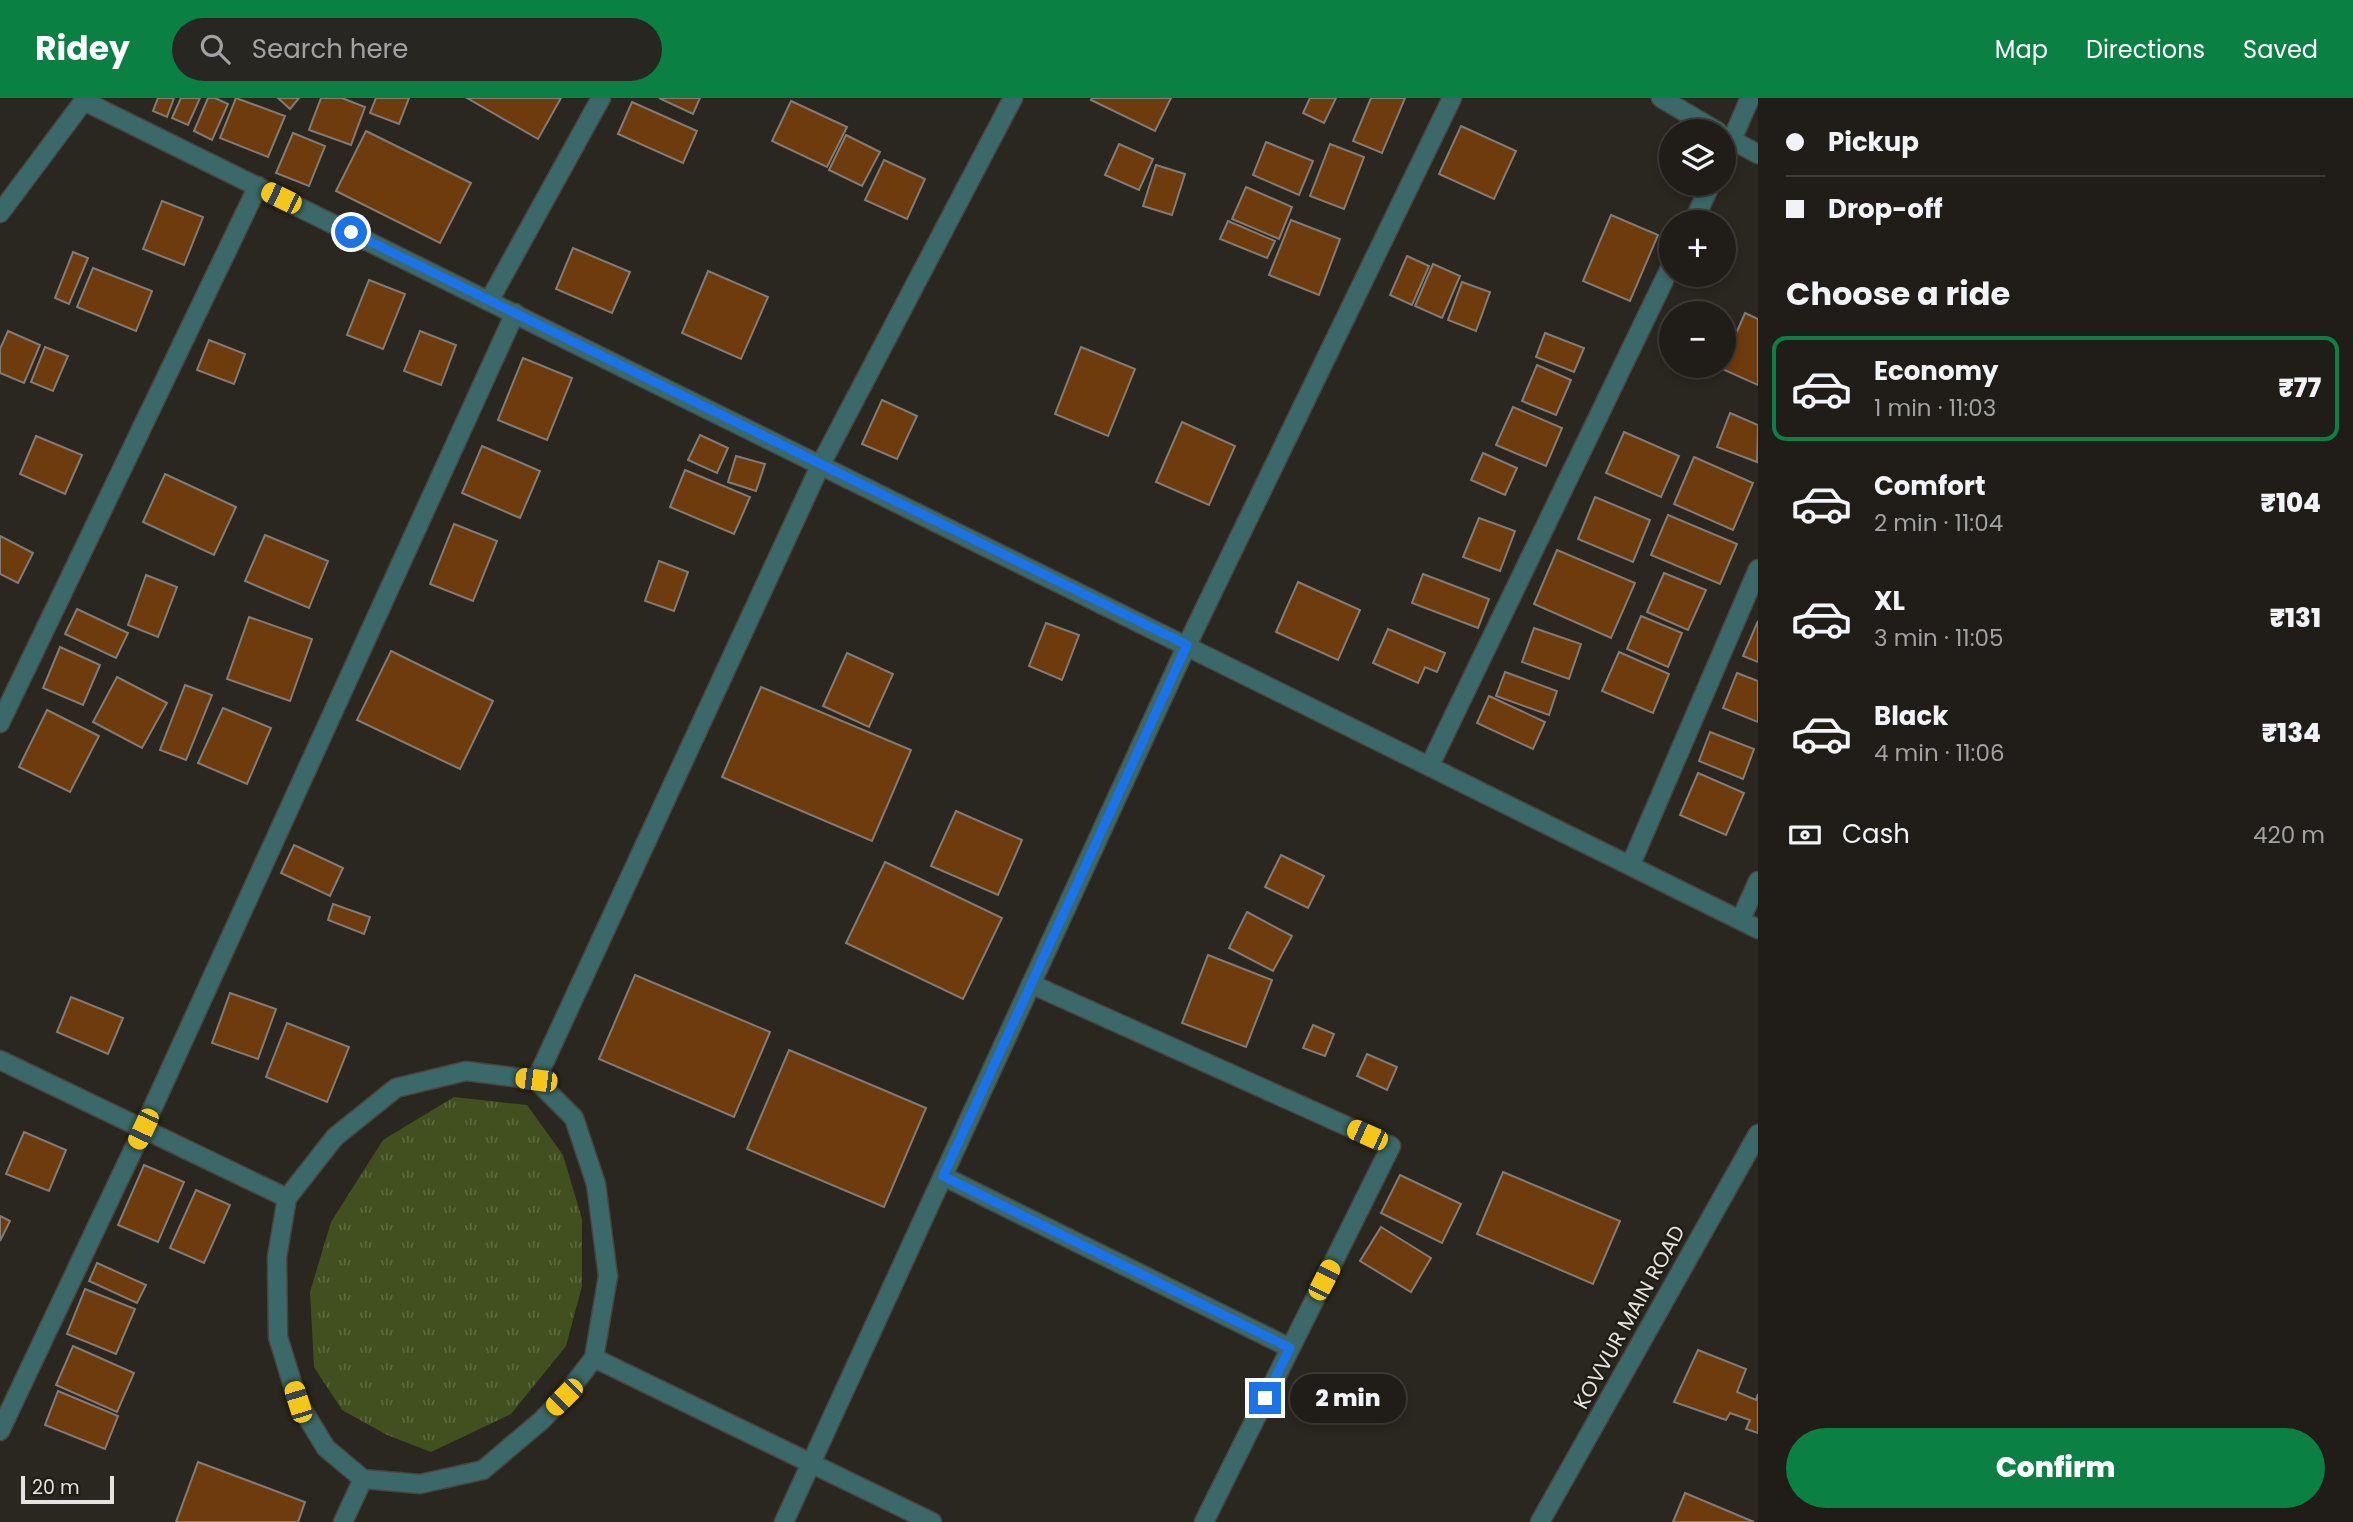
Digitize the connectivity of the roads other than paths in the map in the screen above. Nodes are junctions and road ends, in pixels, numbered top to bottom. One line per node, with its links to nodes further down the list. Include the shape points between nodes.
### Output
1 (601, 98): 14 (street)
2 (1013, 98): 16 (street)
3 (1452, 98): 18 (street)
4 (1661, 98): 7 (street)
5 (1750, 98): 8 (street)
6 (85, 99): 11 (street); 12 (street)
7 (1696, 119)
8 (1736, 119)
9 (1736, 142): 10 (street)
10 (1758, 154)
11 (258, 186): 14 (street); 19 (street)
12 (0, 213)
13 (1661, 287): 20 (street)
14 (489, 301): 15 (street)
15 (515, 313): 16 (street); 28 (street)
16 (821, 464): 18 (street); 27 (street)
17 (1758, 569): 21 (street)
18 (1187, 645): 20 (street); 25 (street)
19 (0, 723)
20 (1430, 765): 21 (street)
21 (1631, 864): 23 (street)
22 (1758, 881): 23 (street)
23 (1741, 919): 24 (street)
24 (1758, 929)
25 (1031, 984): 30 (street); 32 (street, via 1391,1146)
26 (0, 1060): 28 (street)
27 (536, 1080): 31 (street, via 466,1071 396,1088 335,1137); 33 (street, via 575,1118 596,1184 608,1276)
28 (143, 1129): 31 (street); 34 (street)
29 (1758, 1134): 41 (street, KOVVUR MAIN ROAD)
30 (943, 1176): 32 (street); 35 (street)
31 (287, 1198): 36 (street, via 277,1257 278,1337 298,1402 327,1448)
32 (1290, 1348): 40 (street)
33 (594, 1358): 35 (street); 36 (street, via 556,1404 483,1471 420,1484)
34 (0, 1432)
35 (811, 1462): 38 (street); 39 (street)
36 (363, 1479): 37 (street)
37 (343, 1522)
38 (784, 1522)
39 (932, 1522)
40 (1204, 1522)
41 (1540, 1522)

